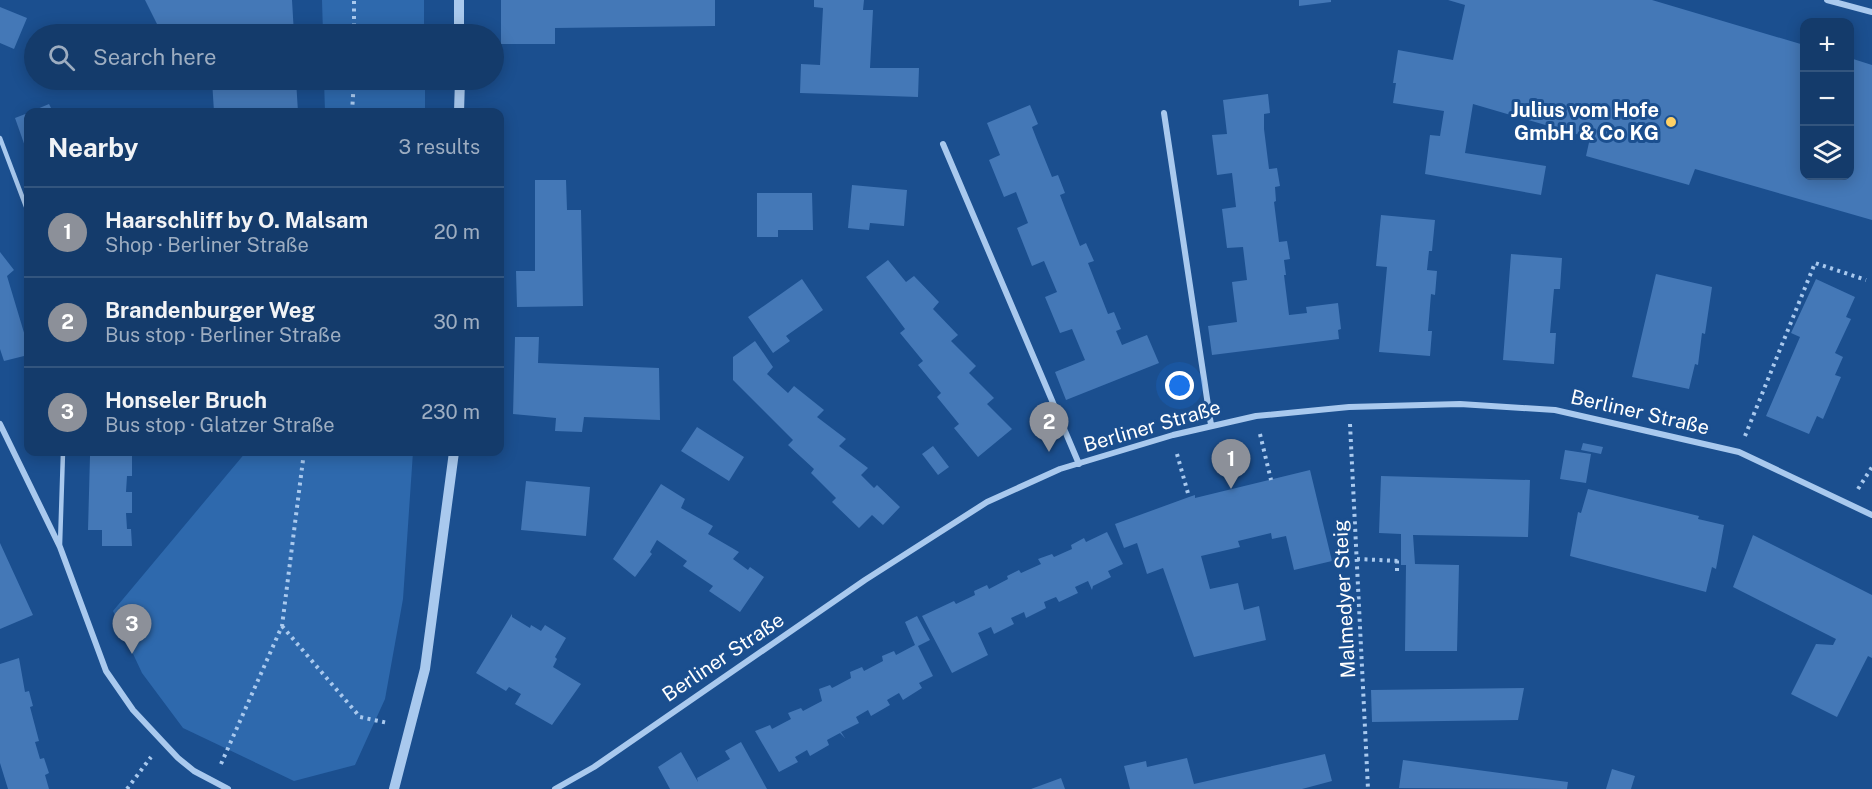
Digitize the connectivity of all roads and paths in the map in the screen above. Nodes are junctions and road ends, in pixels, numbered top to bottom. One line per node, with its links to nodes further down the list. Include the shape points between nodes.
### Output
1 (354, 0): 5 (path)
2 (459, 0): 6 (street)
3 (1827, 0): 4 (street)
4 (1872, 12)
5 (354, 24)
6 (459, 24)
7 (353, 90): 9 (path)
8 (460, 90): 10 (street)
9 (352, 108)
10 (459, 108)
11 (1164, 113): 18 (street)
12 (0, 138): 14 (lane)
13 (944, 144): 24 (street)
14 (24, 201)
15 (1866, 280): 20 (path, via 1815,263)
16 (1349, 406): 18 (street, Berliner Straße); 20 (street, Berliner Straße, via 1460,404 1555,410); 32 (path, Malmedyer Steig)
17 (0, 423): 31 (street)
18 (1211, 425): 24 (street, Berliner Straße)
19 (1263, 446): 27 (path)
20 (1739, 452): 29 (street, Berliner Straße)
21 (63, 456): 31 (lane)
22 (303, 456): 34 (path)
23 (453, 456): 35 (street, via 425,669)
24 (1079, 464): 41 (street, Berliner Straße, via 987,502 865,580 594,767)
25 (1180, 465): 28 (path)
26 (1872, 467): 29 (path)
27 (1270, 480)
28 (1189, 497)
29 (1850, 502): 30 (street, Berliner Straße)
30 (1872, 515)
31 (60, 547): 36 (street, via 106,671)
32 (1357, 559): 33 (path, via 1399,561); 42 (path, Malmedyer Steig)
33 (1397, 571)
34 (282, 626): 35 (path, via 360,717); 37 (path)
35 (410, 727): 40 (street)
36 (162, 742): 37 (street, via 194,771); 38 (path)
37 (213, 782): 39 (street)
38 (127, 789)
39 (228, 789)
40 (394, 789)
41 (555, 789)
42 (1368, 789)

